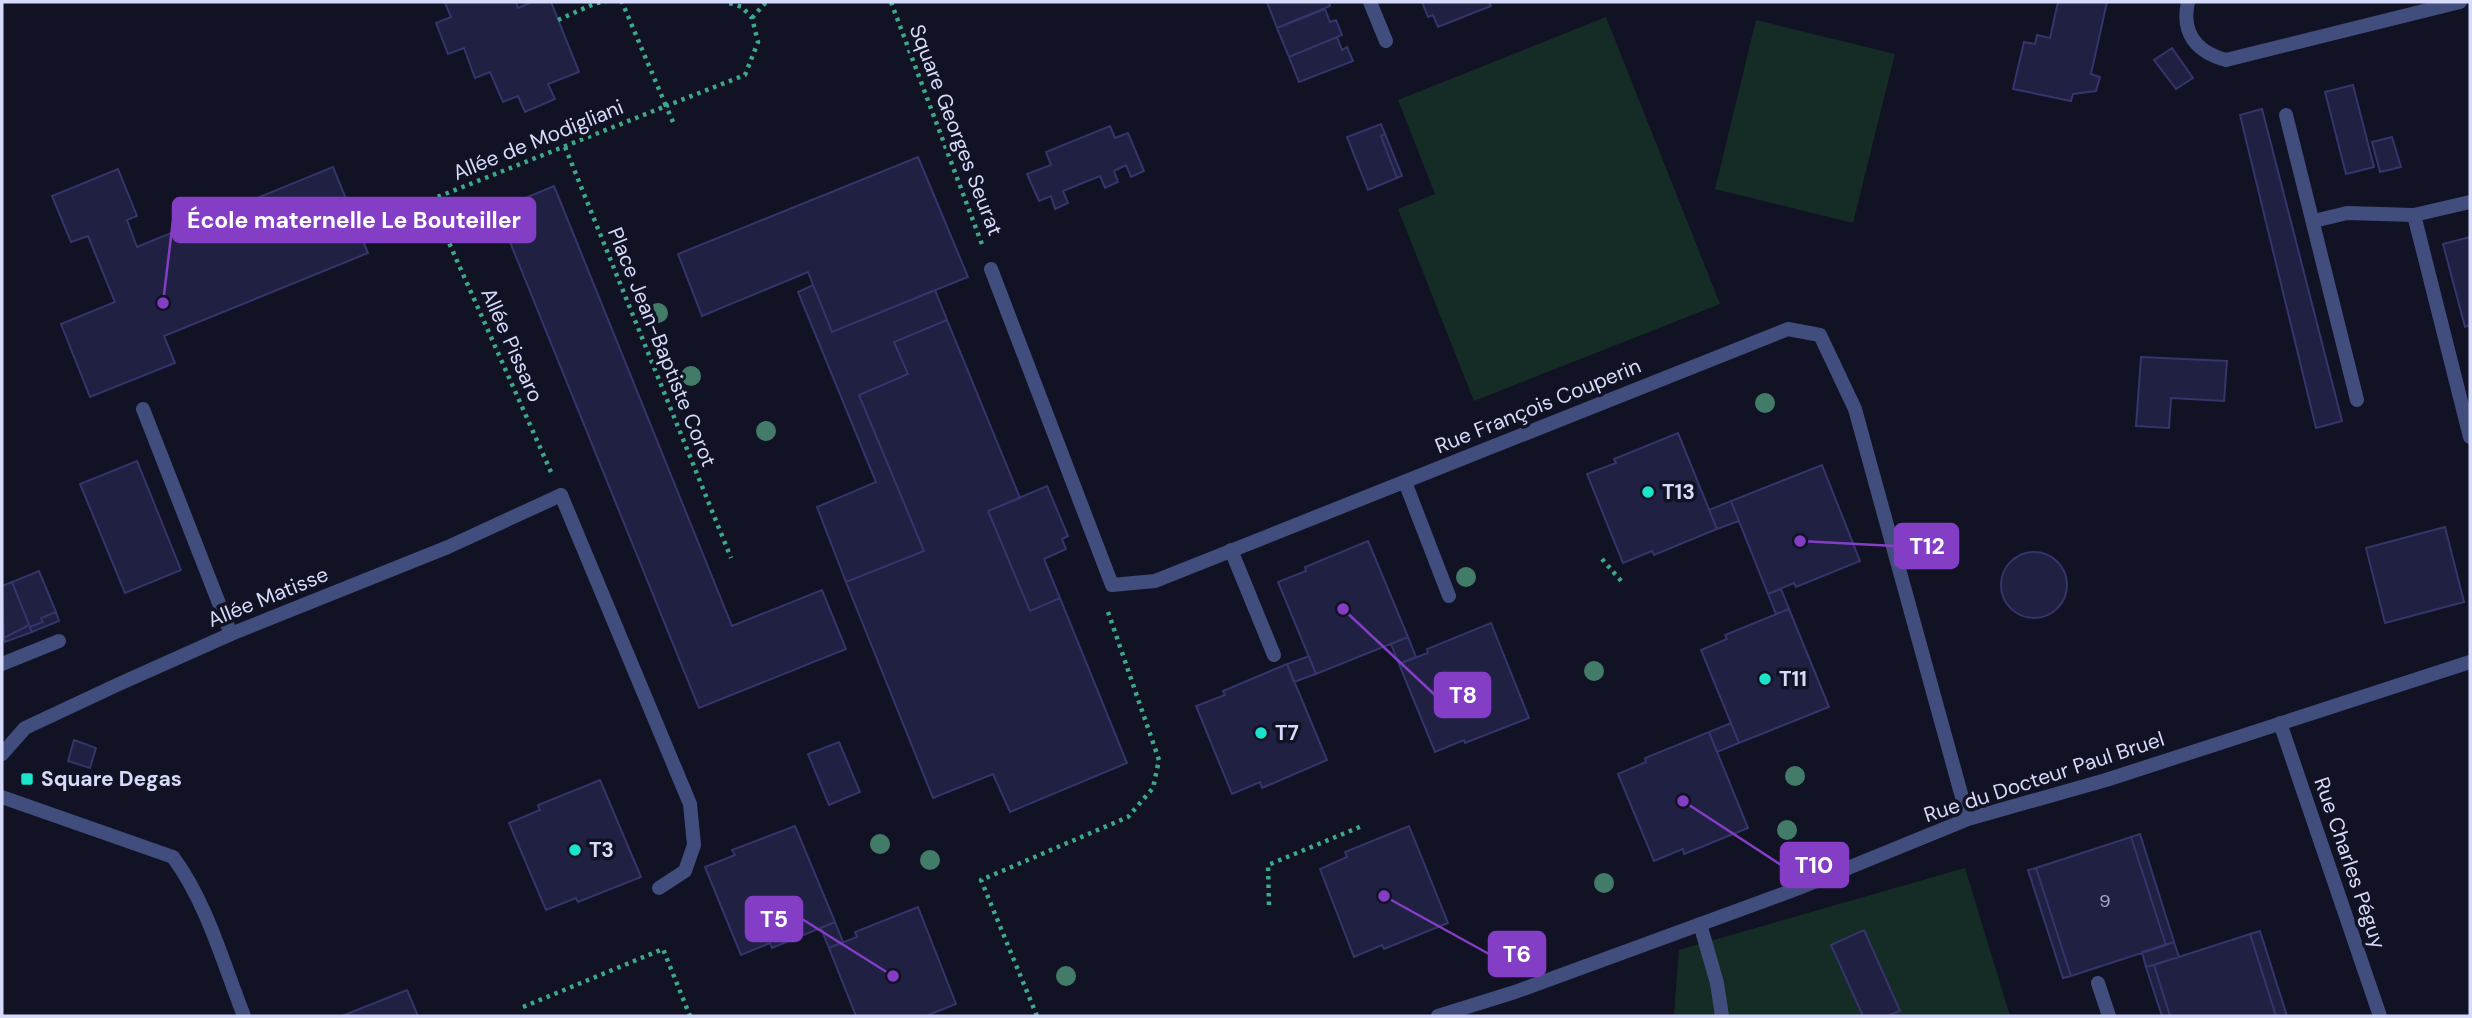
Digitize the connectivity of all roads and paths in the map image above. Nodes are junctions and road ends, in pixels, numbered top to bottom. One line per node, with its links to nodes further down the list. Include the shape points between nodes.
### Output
1 (606, 2): 10 (path)
2 (622, 2): 12 (path)
3 (726, 2): 9 (path, via 742,7)
4 (766, 2): 9 (path)
5 (891, 2): 20 (path, Square Georges Seurat)
6 (1370, 2): 11 (street)
7 (2189, 2): 8 (street, via 2187,29 2210,56 2226,60)
8 (2460, 2)
9 (752, 18): 12 (path, Allée de Modigliani, via 758,43 745,75)
10 (558, 20)
11 (1386, 41)
12 (666, 106): 14 (path); 15 (path, Allée de Modigliani)
13 (2286, 115): 19 (street)
14 (673, 122)
15 (565, 146): 17 (path, Allée de Modigliani, via 430,200); 27 (path, Place Jean-Baptiste Corot)
16 (2470, 202): 18 (street)
17 (434, 209): 25 (path, Allée Pissaro)
18 (2414, 215): 19 (street, via 2347,213); 23 (street)
19 (2314, 221): 21 (street)
20 (991, 269): 30 (street)
21 (2357, 400)
22 (143, 409): 32 (street)
23 (2470, 437)
24 (1405, 482): 26 (street, Rue François Couperin); 31 (street); 40 (street, Rue François Couperin, via 1788,329 1820,335 1855,409)
25 (561, 495): 32 (street, Allée Matisse, via 448,547); 42 (street, via 690,804 694,845 684,871)
26 (1231, 551): 30 (street, Rue François Couperin, via 1155,581); 34 (street)
27 (731, 558)
28 (1602, 559): 29 (path)
29 (1622, 582)
30 (1112, 584): 49 (path, via 1106,613 1158,760 1153,788 1128,817 981,880)
31 (1449, 596)
32 (231, 634): 38 (street, Allée Matisse, via 25,728)
33 (59, 641): 36 (street)
34 (1274, 655)
35 (2470, 662): 37 (street, Rue du Docteur Paul Bruel)
36 (2, 664)
37 (2280, 723): 40 (street, Rue du Docteur Paul Bruel); 53 (street, Rue Charles Péguy)
38 (2, 754)
39 (2, 797): 47 (street, via 173,857 199,903)
40 (1968, 819): 44 (street, Rue du Docteur Paul Bruel)
41 (1362, 826): 43 (path, via 1268,865)
42 (659, 888)
43 (1269, 905)
44 (1700, 923): 50 (street, Rue du Docteur Paul Bruel); 51 (street)
45 (2098, 983): 52 (street)
46 (523, 1007): 48 (path, via 663,949)
47 (244, 1016)
48 (690, 1016)
49 (1037, 1016)
50 (1438, 1016)
51 (1722, 1016)
52 (2109, 1016)
53 (2380, 1016)

